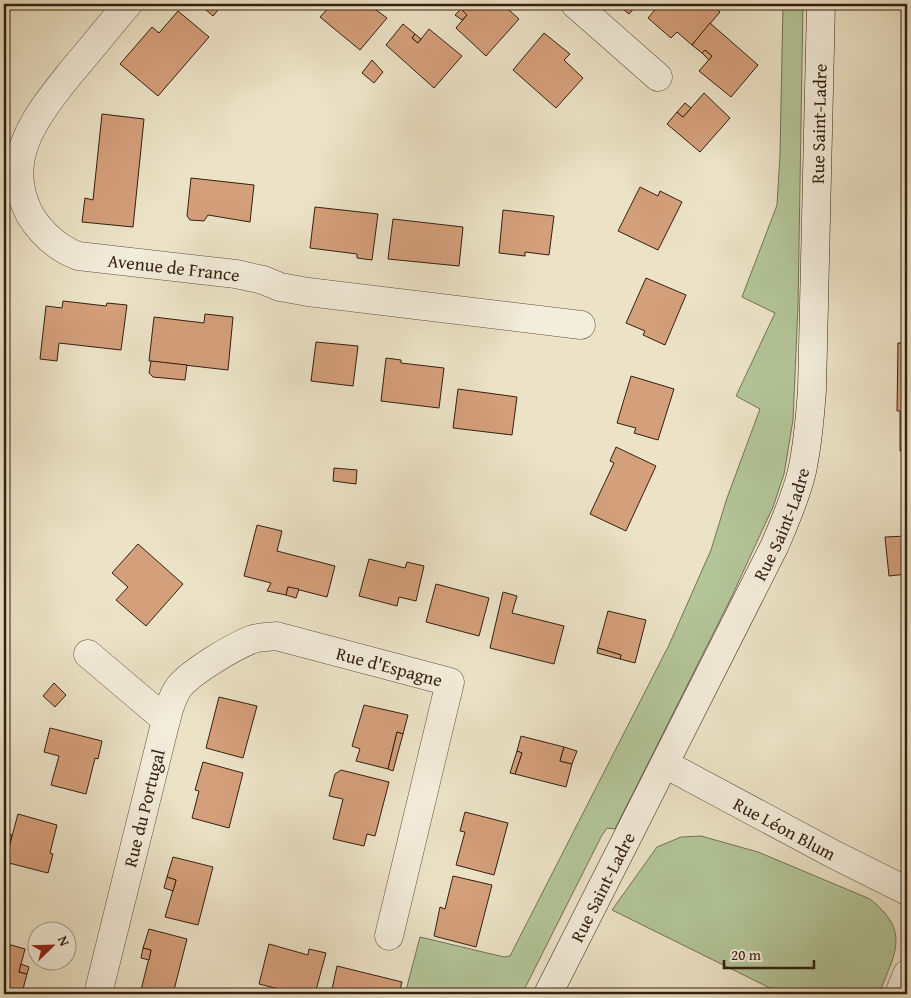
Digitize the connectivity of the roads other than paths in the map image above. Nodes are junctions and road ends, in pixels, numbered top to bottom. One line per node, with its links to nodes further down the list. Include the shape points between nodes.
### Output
1 (128, 4): 5 (street, Avenue de France, via 41,109 23,139 18,158 19,191 34,221 58,246 78,256 236,274 301,291)
2 (575, 4): 4 (street)
3 (821, 4): 8 (street, Rue Saint-Ladre, via 812,382 802,471 775,545)
4 (658, 77)
5 (581, 324)
6 (88, 654): 7 (street)
7 (166, 720): 10 (street, Rue d'Espagne, via 171,701 186,679 239,646 264,637 276,636 450,682); 12 (street, Rue du Portugal)
8 (665, 764): 9 (street, Rue Léon Blum); 13 (street, Rue Saint-Ladre)
9 (907, 891)
10 (389, 936)
11 (907, 974): 14 (street)
12 (98, 994)
13 (548, 994)
14 (899, 994)

